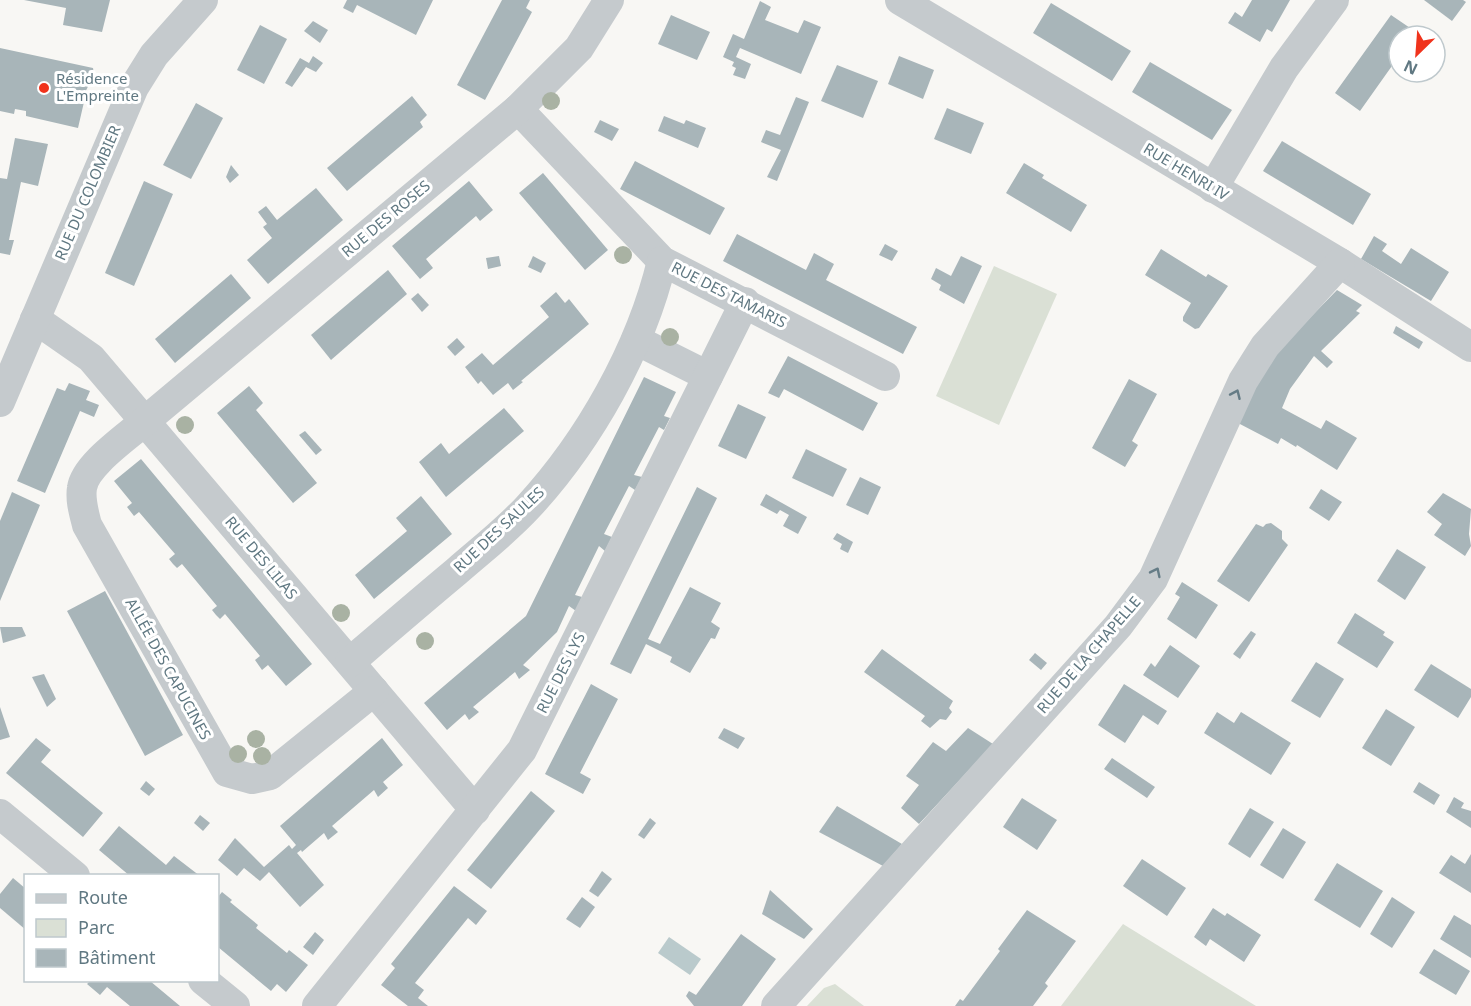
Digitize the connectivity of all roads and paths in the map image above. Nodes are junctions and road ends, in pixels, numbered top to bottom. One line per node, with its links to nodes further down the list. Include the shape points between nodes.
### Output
1 (202, 0): 10 (street, RUE DU COLOMBIER, via 154,55 134,87)
2 (609, 0): 5 (street, RUE DES ROSES, via 579,48)
3 (900, 0): 6 (street, RUE HENRI IV)
4 (1334, 0): 6 (street, via 1284,68)
5 (518, 109): 7 (street, RUE DES TAMARIS); 16 (street, RUE DES ROSES)
6 (1213, 188): 8 (street, RUE HENRI IV)
7 (662, 261): 9 (street, RUE DES TAMARIS); 11 (street, RUE DES SAULES)
8 (1340, 263): 12 (street, RUE HENRI IV); 25 (street, RUE DE LA CHAPELLE, one-way to 8, via 1118,626 1153,579 1242,381 1265,346)
9 (744, 302): 13 (street, RUE DES LYS); 14 (street, RUE DES TAMARIS)
10 (35, 319): 15 (street, RUE DU COLOMBIER); 16 (street, RUE DES LILAS, via 91,358)
11 (636, 340): 13 (street); 17 (street, RUE DES SAULES, via 589,427 560,470 527,508)
12 (1471, 347)
13 (708, 375): 19 (street, RUE DES LYS, via 522,750)
14 (885, 376)
15 (0, 402)
16 (145, 421): 17 (street, RUE DES LILAS); 18 (street, ALLÉE DES CAPUCINES, via 88,471 82,487 82,504 87,525 226,772 252,778 270,775)
17 (350, 662): 18 (street, RUE DES LILAS)
18 (374, 691): 19 (street, RUE DES LILAS)
19 (475, 810): 24 (street, RUE DES LYS)
20 (0, 814): 21 (street)
21 (73, 874)
22 (204, 982): 23 (street)
23 (235, 1006)
24 (317, 1006)
25 (776, 1006)

